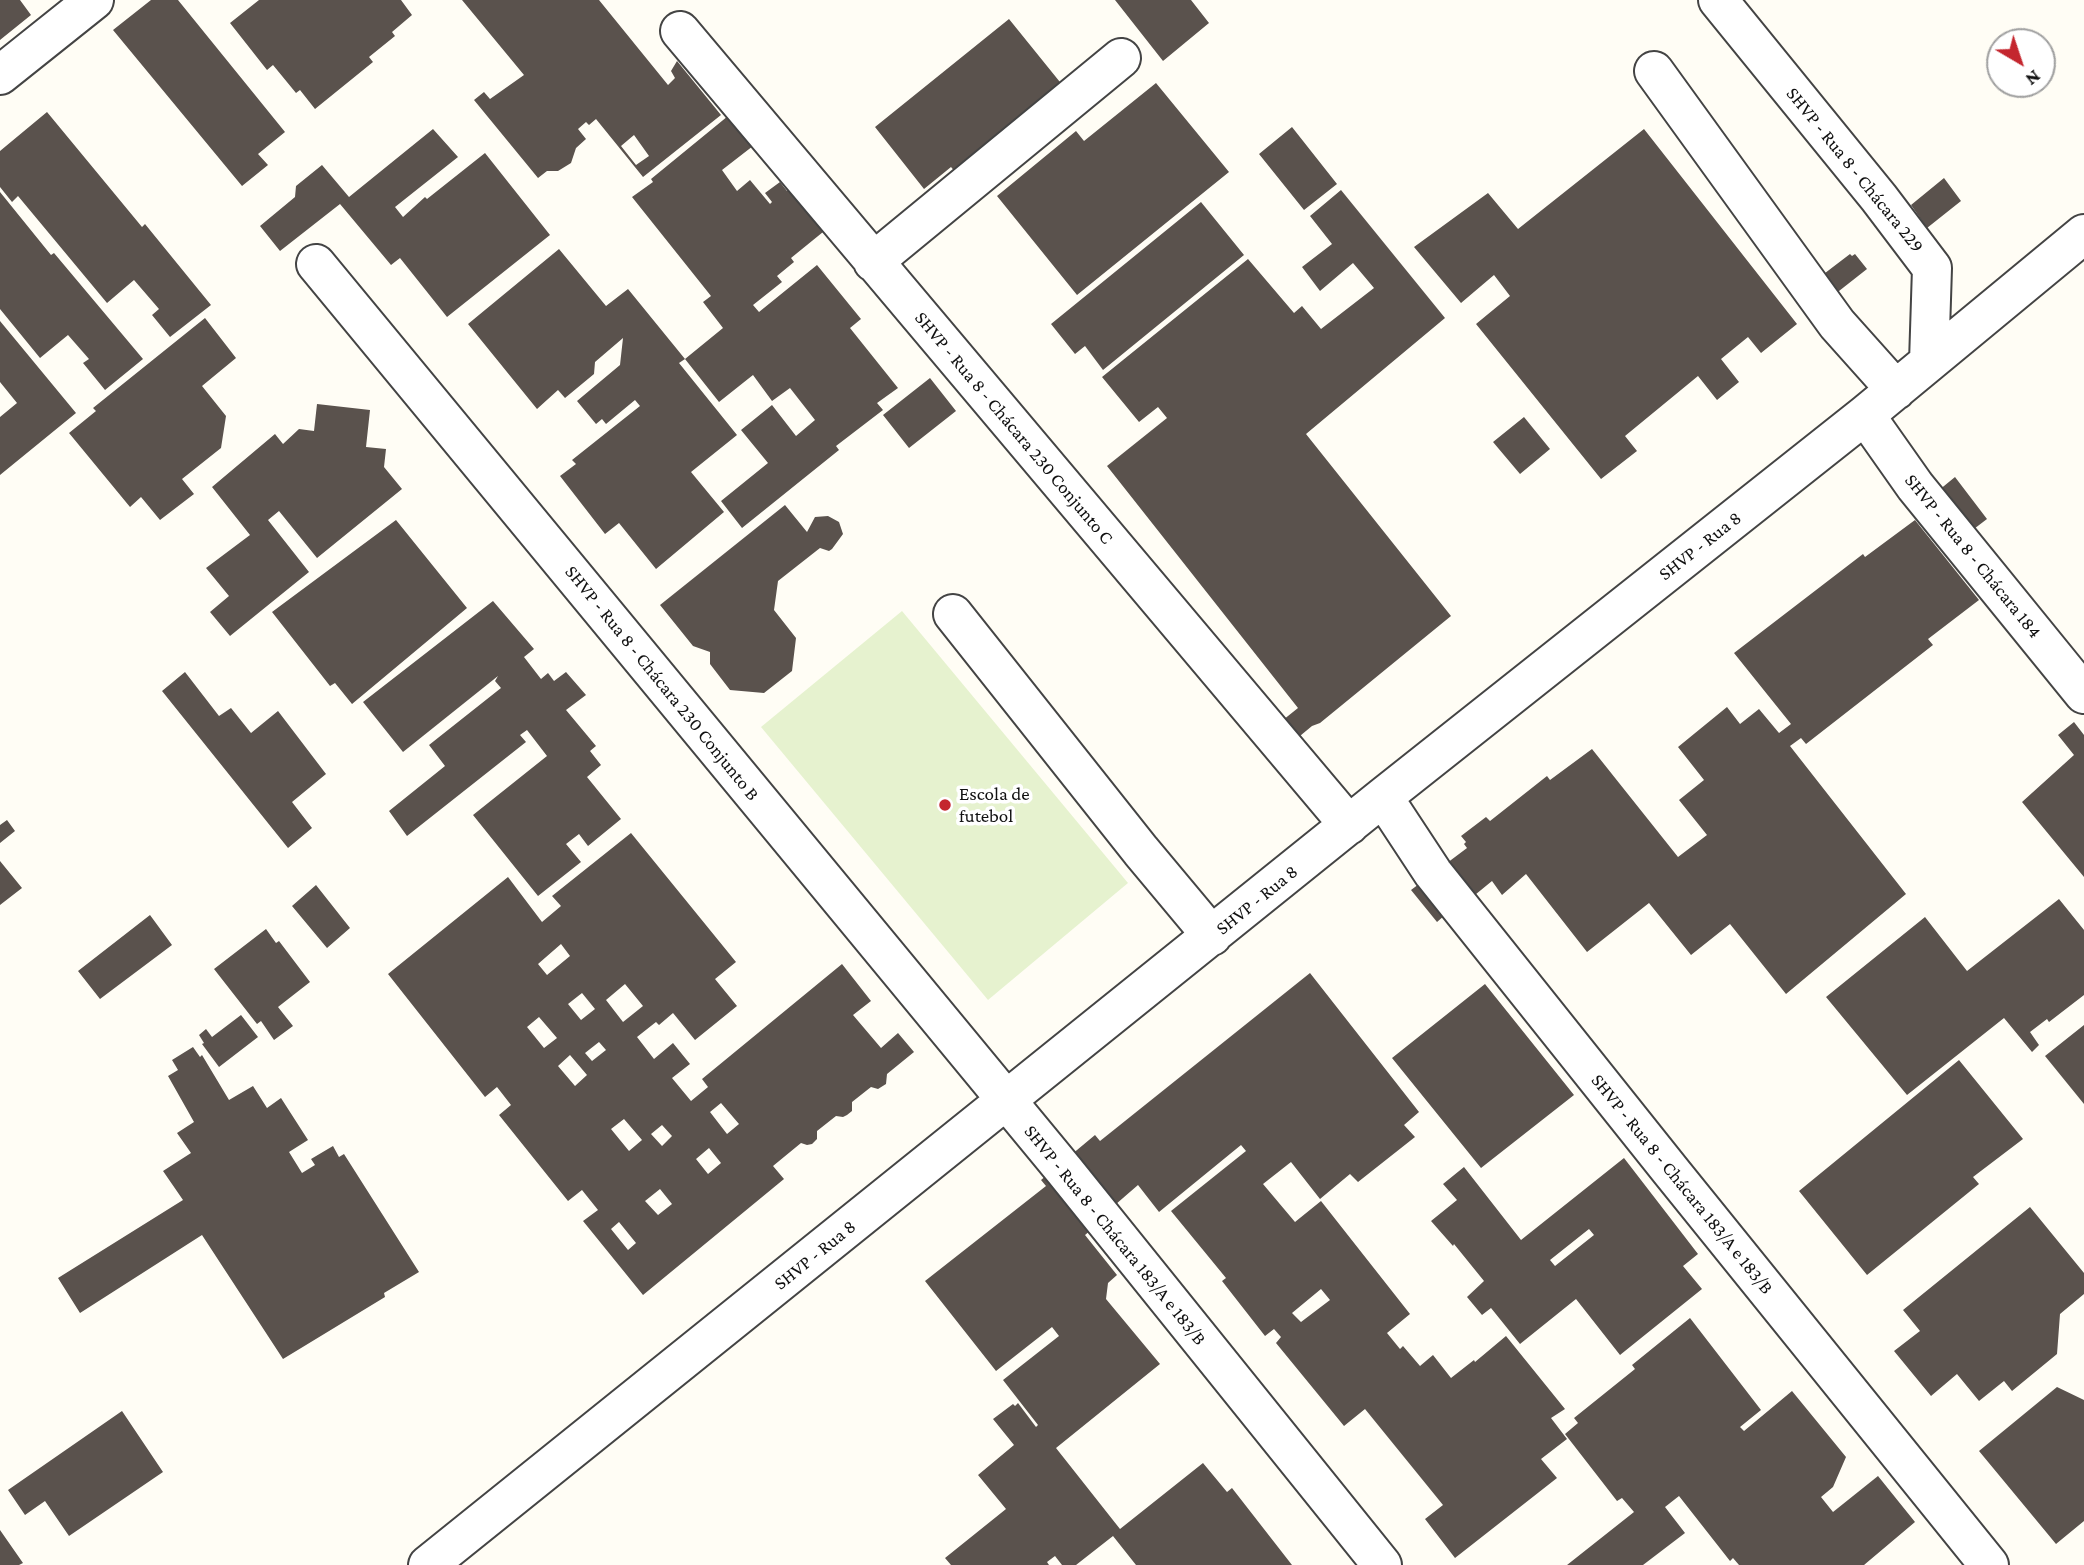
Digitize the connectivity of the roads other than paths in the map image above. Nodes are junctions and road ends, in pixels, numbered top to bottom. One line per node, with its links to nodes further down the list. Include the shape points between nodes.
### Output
1 (94, 0): 6 (street)
2 (1718, 0): 10 (street, SHVP - Rua 8 - Chácara 229, via 1932,268)
3 (680, 31): 8 (street, SHVP - Rua 8 - Chácara 230 Conjunto C)
4 (1121, 58): 8 (street)
5 (1654, 71): 11 (street, via 1837,324)
6 (0, 75)
7 (2084, 233): 10 (street, SHVP - Rua 8)
8 (873, 262): 16 (street, SHVP - Rua 8 - Chácara 230 Conjunto C)
9 (316, 264): 18 (street, SHVP - Rua 8 - Chácara 230 Conjunto B)
10 (1929, 362): 11 (street, SHVP - Rua 8)
11 (1896, 390): 12 (street, SHVP - Rua 8)
12 (1865, 415): 14 (street, SHVP - Rua 8 - Chácara 184, via 1915,486); 15 (street, SHVP - Rua 8)
13 (953, 614): 17 (street)
14 (2084, 694)
15 (1383, 797): 16 (street, SHVP - Rua 8); 21 (street, SHVP - Rua 8 - Chácara 183/A e 183/B, via 1442,884)
16 (1349, 825): 17 (street, SHVP - Rua 8)
17 (1212, 936): 18 (street, SHVP - Rua 8)
18 (1006, 1103): 19 (street, SHVP - Rua 8); 20 (street, SHVP - Rua 8 - Chácara 183/A e 183/B)
19 (447, 1559)
20 (1382, 1565)
21 (1989, 1565)

